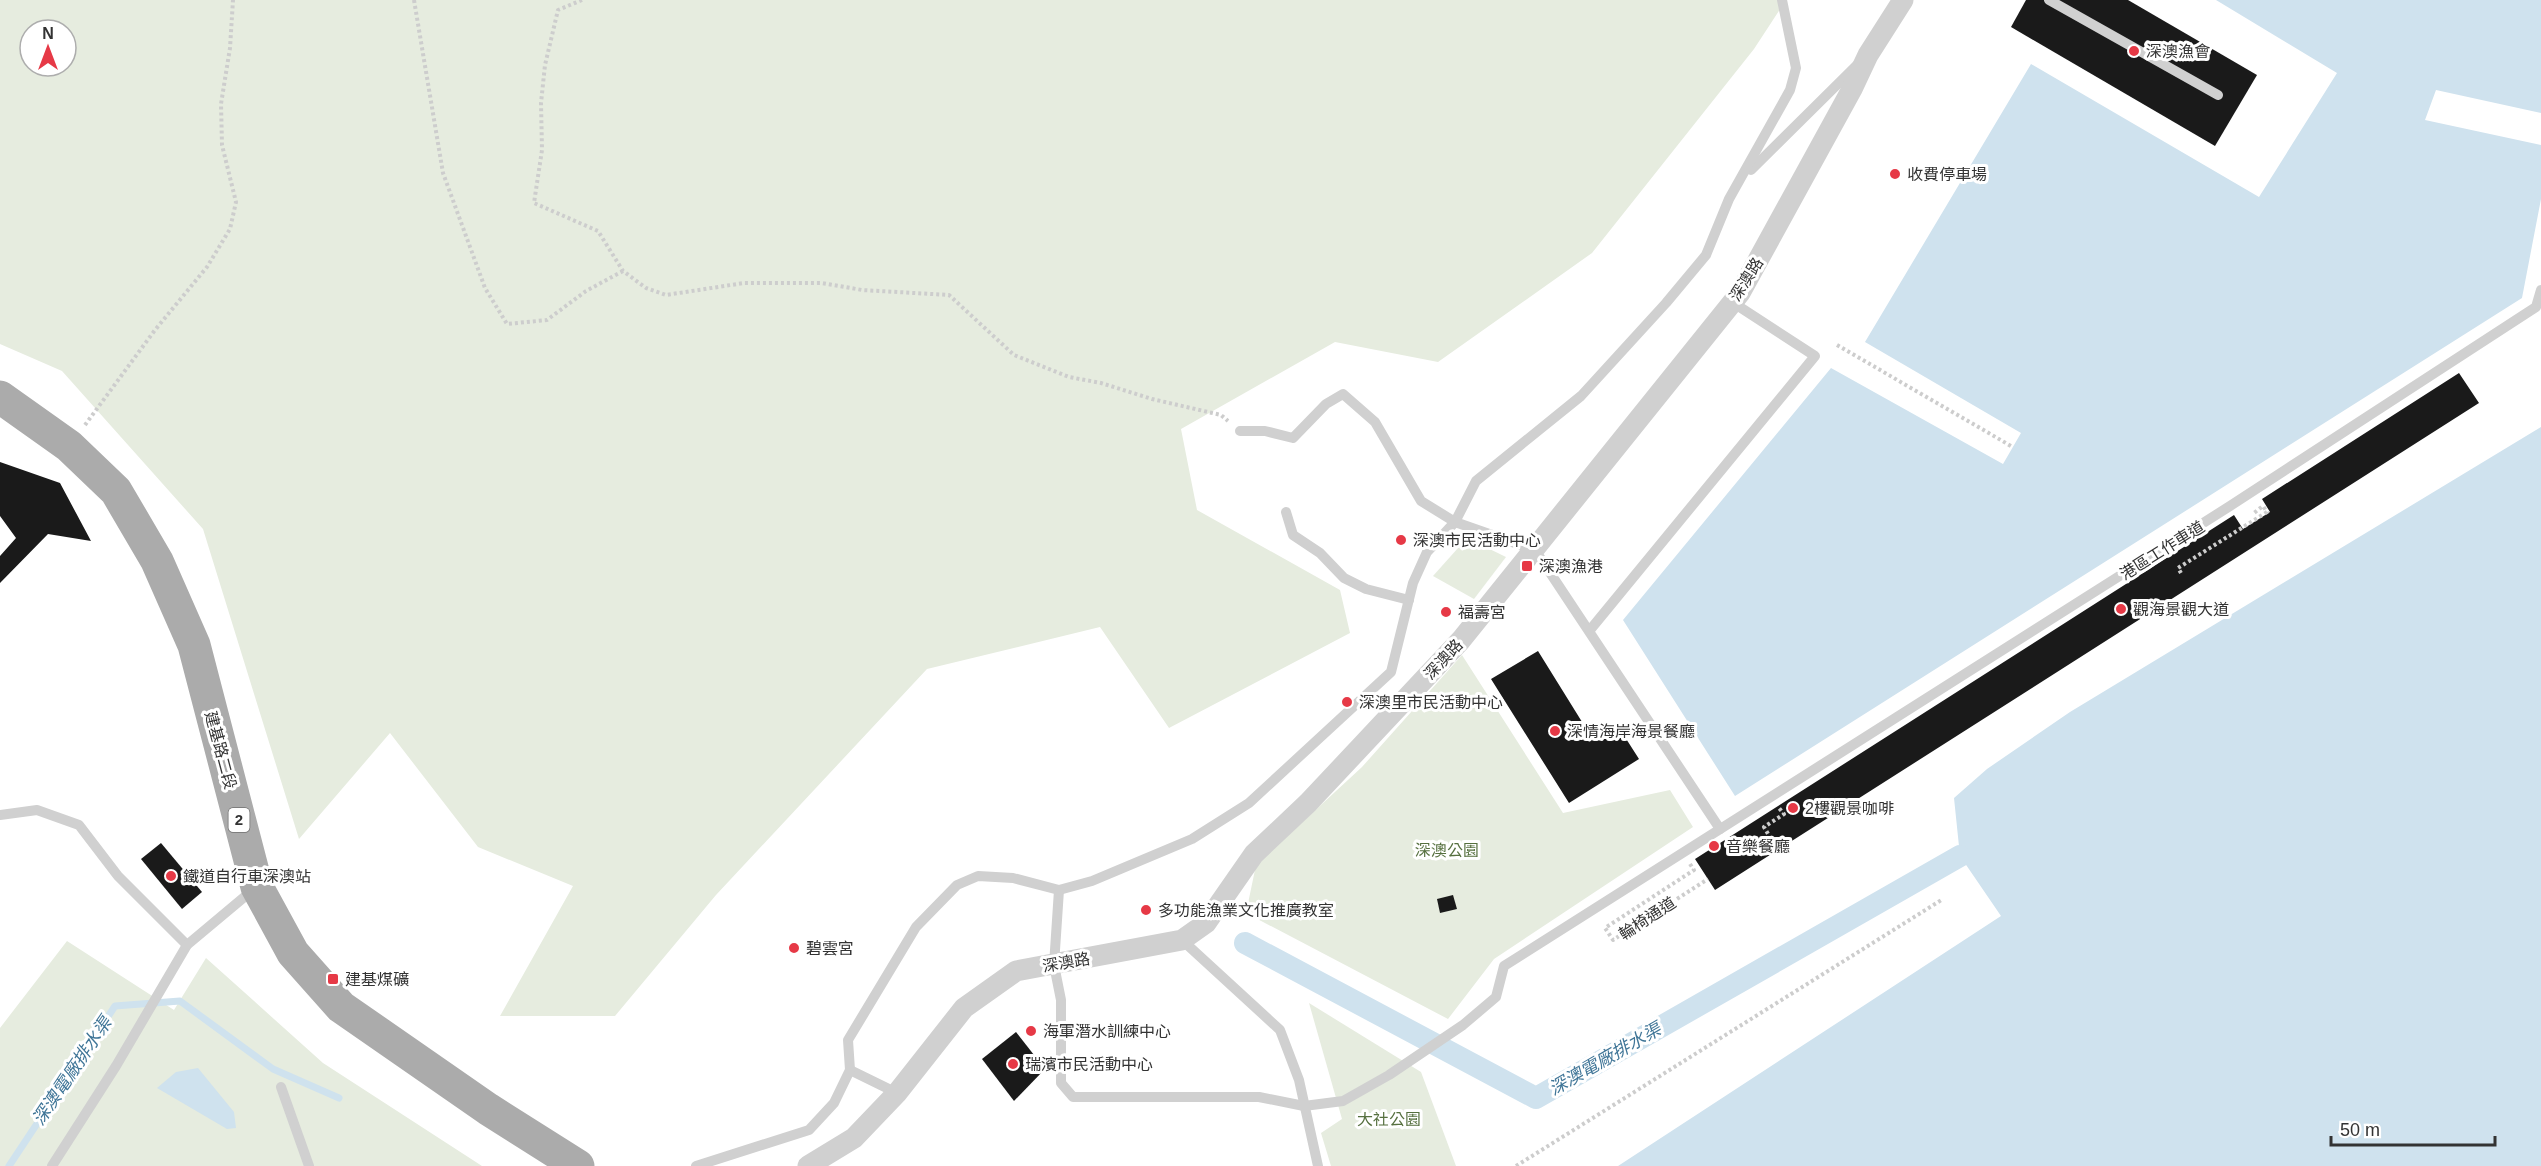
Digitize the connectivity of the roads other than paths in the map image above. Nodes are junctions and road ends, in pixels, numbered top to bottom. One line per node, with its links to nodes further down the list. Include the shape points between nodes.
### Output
1 (1782, 0): 6 (lane, via 1796,68 1790,90)
2 (1903, 0): 4 (street, 深澳路)
3 (2049, 0): 5 (lane)
4 (1868, 55): 6 (lane); 8 (street, 深澳路)
5 (2218, 95)
6 (1741, 181): 12 (lane, via 1729,199 1706,255 1666,303 1581,396 1476,482)
7 (2541, 290): 17 (lane, 港區工作車道, via 2536,307 2230,507)
8 (1732, 302): 13 (street, 深澳路); 15 (lane, via 1815,356)
9 (0, 397): 18 (main road, 建基路二段 / 2, via 69,446 116,490 157,561 194,645)
10 (1240, 431): 12 (lane, via 1264,431 1293,438 1326,404 1343,394 1375,422 1421,501)
11 (1286, 512): 14 (lane, via 1293,535 1320,553 1344,578 1366,589)
12 (1455, 522): 13 (lane); 14 (lane, via 1427,552)
13 (1535, 550): 15 (lane); 20 (street, 深澳路, via 1461,640 1308,803 1254,854 1206,923)
14 (1409, 600): 19 (lane, via 1391,672 1249,803 1192,839 1092,881)
15 (1590, 630): 17 (lane)
16 (0, 815): 21 (lane, via 37,810 79,825 118,876)
17 (1720, 829): 26 (lane, 港區工作車道, via 1504,966 1496,997 1463,1025 1389,1075 1342,1101)
18 (257, 887): 21 (lane); 29 (main road, 建基路二段 / 2, via 293,953 341,1007)
19 (1059, 890): 22 (lane, 港區工作車道); 23 (lane, via 1013,878 978,876 957,885 916,927 848,1040)
20 (1182, 940): 22 (street, 深澳路); 26 (lane, via 1280,1030 1299,1080)
21 (187, 945): 27 (lane)
22 (1054, 965): 25 (street, 深澳路, via 1016,971 964,1008); 26 (lane, 港區工作車道, via 1061,1000 1061,1083 1073,1097 1259,1097)
23 (850, 1070): 25 (lane); 30 (lane, via 834,1103 809,1130)
24 (281, 1087): 28 (lane)
25 (897, 1093): 31 (street, 深澳路, via 854,1138)
26 (1304, 1106): 32 (lane)
27 (52, 1166)
28 (309, 1166)
29 (578, 1166)
30 (696, 1166)
31 (807, 1166)
32 (1318, 1166)

